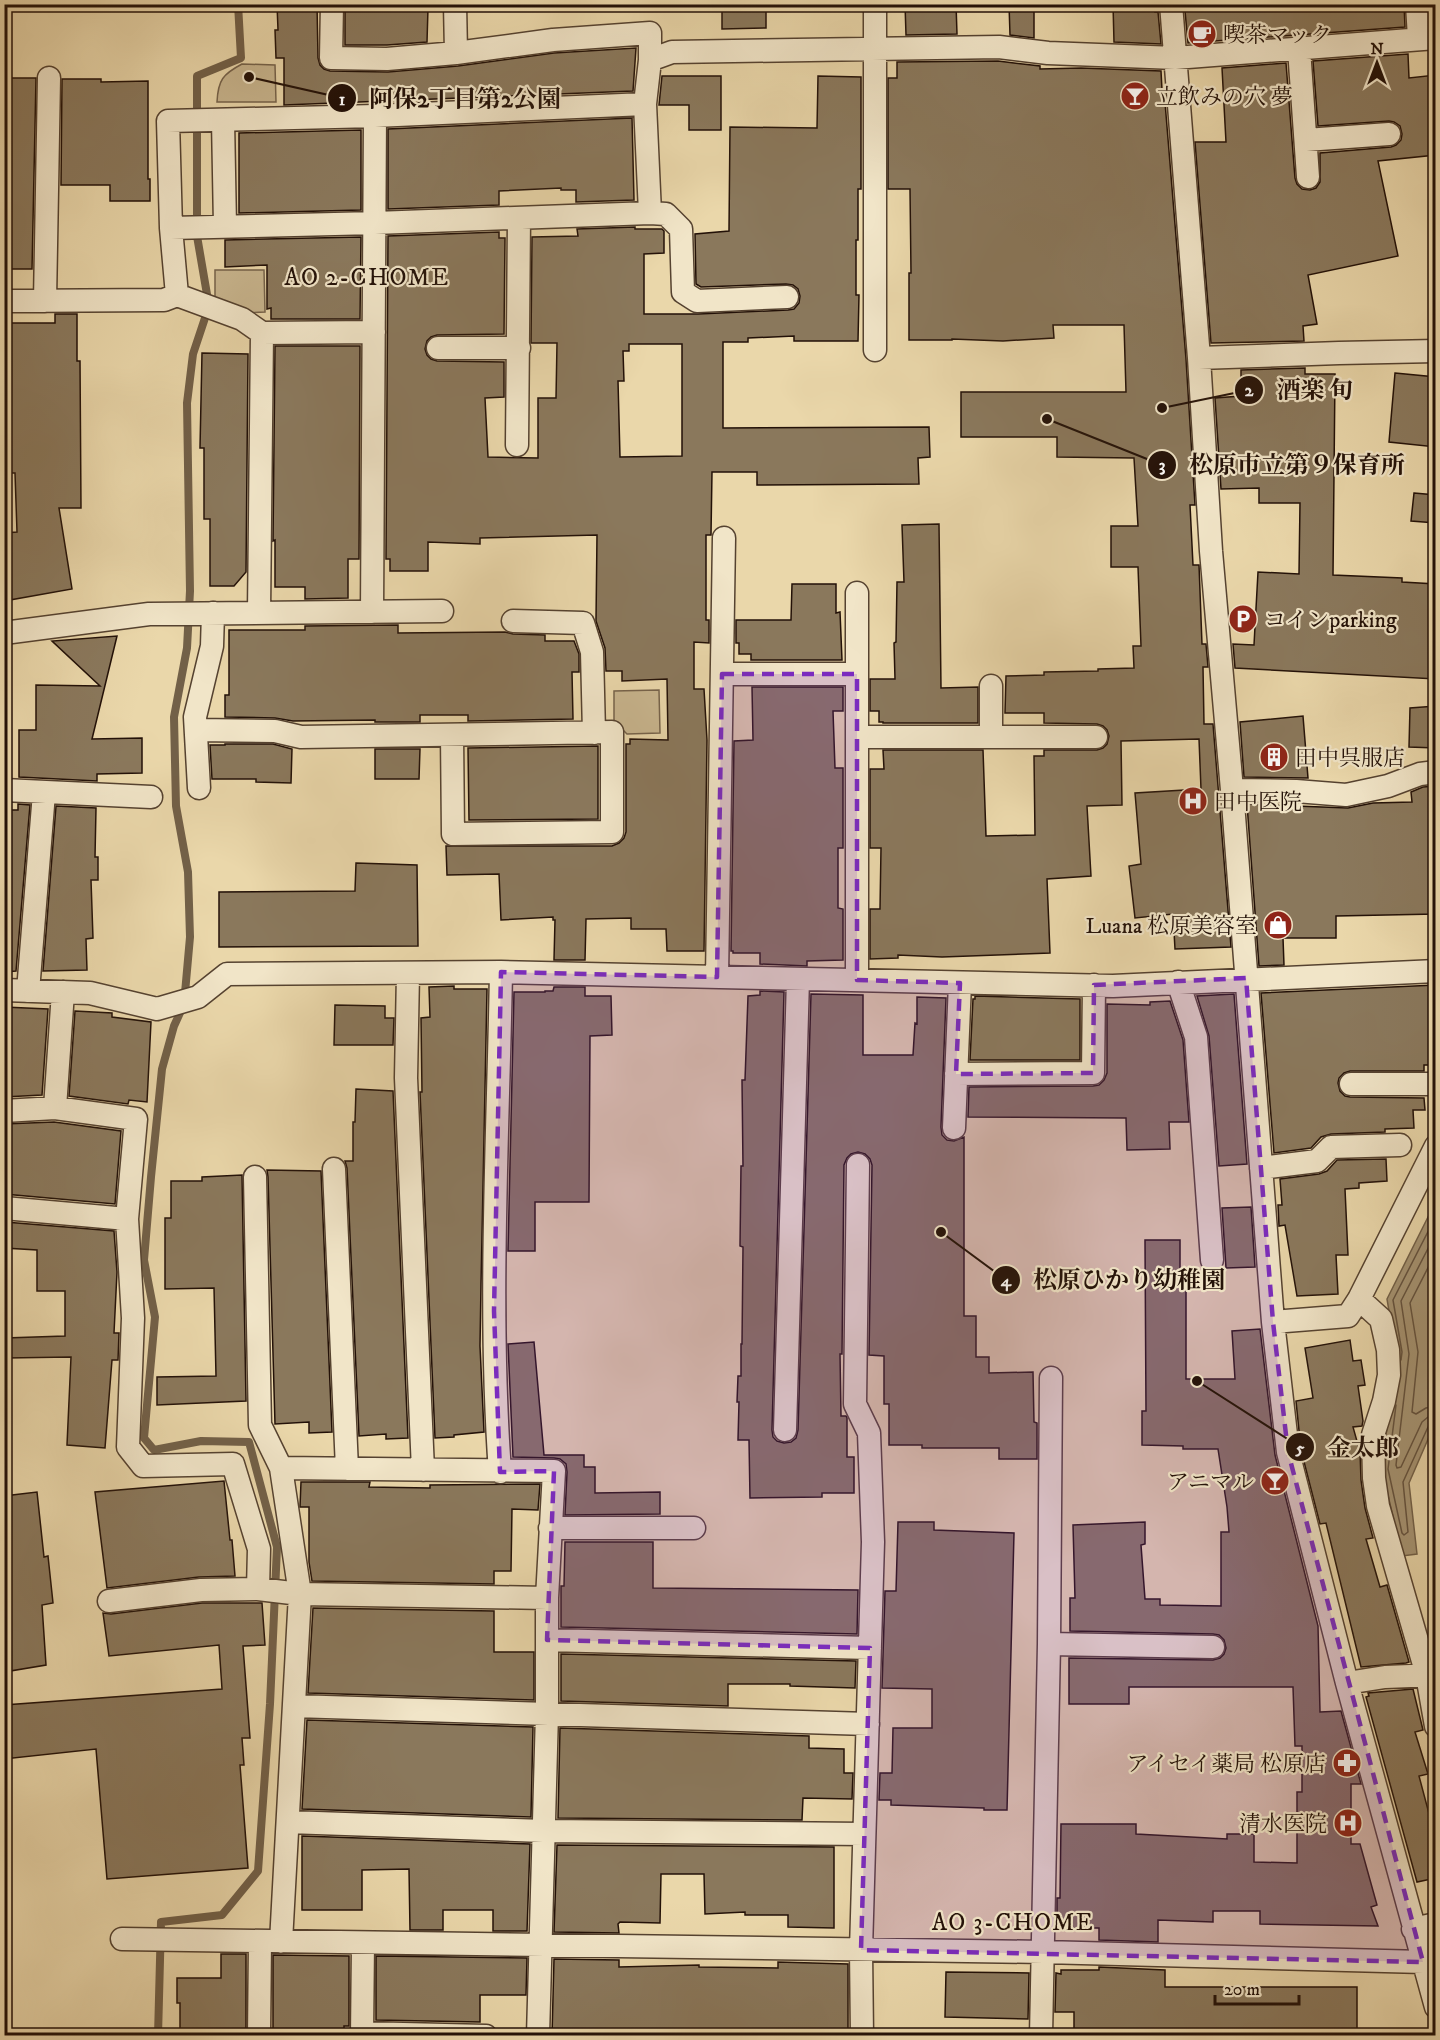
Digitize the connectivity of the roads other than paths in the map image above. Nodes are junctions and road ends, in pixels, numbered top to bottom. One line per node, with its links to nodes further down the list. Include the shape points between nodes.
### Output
1 (332, 4): 9 (street, via 331,58 387,60)
2 (455, 4): 9 (street)
3 (875, 4): 7 (street)
4 (1171, 4): 10 (street)
5 (1418, 4): 6 (street)
6 (1427, 38): 8 (street)
7 (876, 49): 10 (street, via 999,47); 11 (street, via 672,52); 32 (street)
8 (1299, 49): 10 (street); 17 (street)
9 (456, 53): 11 (street, via 553,39 650,33)
10 (1175, 58): 34 (street)
11 (650, 60): 13 (street)
12 (49, 78): 27 (street)
13 (645, 104): 14 (street); 19 (street)
14 (375, 116): 15 (street); 21 (street)
15 (220, 120): 22 (street); 23 (street, via 168,121)
16 (1389, 134): 17 (street)
17 (1306, 140): 18 (street)
18 (1308, 177)
19 (650, 213): 20 (street); 25 (street, via 666,214 681,229 683,292 697,301)
20 (519, 218): 21 (street); 31 (street)
21 (375, 223): 22 (street); 28 (street)
22 (220, 226): 23 (street)
23 (175, 227): 24 (street)
24 (184, 297): 27 (street); 29 (street, via 242,319)
25 (787, 297)
26 (4, 301): 27 (street)
27 (45, 301)
28 (374, 332): 29 (street); 39 (street)
29 (262, 333): 41 (street)
30 (438, 348): 31 (street)
31 (519, 348): 35 (street)
32 (875, 350)
33 (1436, 351): 34 (street)
34 (1199, 358): 56 (street)
35 (518, 445)
36 (724, 538): 44 (street)
37 (857, 593): 45 (street)
38 (442, 611): 39 (street)
39 (372, 612): 41 (street)
40 (210, 613): 41 (street); 43 (street, via 149,614); 47 (street, via 212,646 195,717)
41 (259, 613)
42 (513, 621): 48 (street, via 583,623 592,652)
43 (4, 633)
44 (722, 674): 45 (street); 62 (street)
45 (857, 674): 50 (street)
46 (991, 686): 51 (street)
47 (196, 730): 49 (street, via 275,731 301,737); 54 (street)
48 (594, 733): 49 (street); 49 (street, via 612,732 612,832 453,834)
49 (452, 735)
50 (857, 737): 51 (street); 65 (street)
51 (991, 737): 52 (street)
52 (1096, 737)
53 (1436, 772): 56 (street, via 1346,795)
54 (199, 788)
55 (4, 790): 57 (street)
56 (1232, 790): 63 (street)
57 (44, 793): 58 (street); 70 (street)
58 (151, 797)
59 (1436, 971): 63 (street)
60 (501, 972): 61 (street); 62 (street); 94 (street, via 494,1311)
61 (408, 973): 71 (street, via 227,974 198,998 157,1009 90,993); 93 (street, via 406,1078)
62 (717, 977): 64 (street)
63 (1246, 978): 66 (street); 81 (street)
64 (798, 979): 65 (street); 90 (street)
65 (857, 980): 67 (street)
66 (1178, 982): 68 (street); 86 (street, via 1196,1037)
67 (960, 983): 68 (street); 72 (street)
68 (1094, 985): 72 (street, via 1093,1073)
69 (4, 990): 70 (street)
70 (28, 990): 71 (street)
71 (63, 992): 75 (street)
72 (956, 1074): 77 (street)
73 (1351, 1084): 74 (street)
74 (1436, 1084)
75 (55, 1108): 76 (street); 85 (street, via 136,1119)
76 (4, 1111)
77 (954, 1128)
78 (1401, 1145): 81 (street, via 1331,1147 1317,1161)
79 (1436, 1146): 87 (street)
80 (858, 1165): 104 (street, via 855,1404 869,1433 873,1542)
81 (1261, 1167): 88 (street)
82 (334, 1169): 92 (street)
83 (255, 1177): 91 (street, via 260,1425)
84 (4, 1208): 85 (street)
85 (127, 1219): 97 (street, via 133,1318 128,1447 143,1466 233,1464 259,1549)
86 (1212, 1260)
87 (1359, 1299): 88 (street, via 1348,1316); 105 (street, via 1380,1319 1388,1350 1389,1375 1373,1435 1378,1506)
88 (1273, 1322): 106 (street, via 1288,1452)
89 (1051, 1377): 102 (street)
90 (785, 1430)
91 (281, 1468): 92 (street); 98 (street)
92 (347, 1469): 93 (street)
93 (423, 1470): 94 (street)
94 (500, 1472): 95 (street, via 554,1471)
95 (550, 1528): 96 (street); 99 (street)
96 (694, 1528)
97 (259, 1589): 98 (street); 100 (street, via 201,1590)
98 (297, 1594): 99 (street); 107 (street)
99 (548, 1598): 101 (street)
100 (109, 1601)
101 (547, 1640): 104 (street); 108 (street)
102 (1049, 1644): 103 (street); 121 (street)
103 (1213, 1647)
104 (870, 1648): 109 (street)
105 (1431, 1675): 106 (street); 110 (street)
106 (1347, 1683): 115 (street)
107 (294, 1706): 108 (street); 111 (street)
108 (547, 1713): 109 (street); 112 (street)
109 (868, 1724): 113 (street)
110 (1436, 1726)
111 (288, 1822): 112 (street); 117 (street)
112 (543, 1831): 113 (street); 119 (street)
113 (864, 1834): 120 (street)
114 (1436, 1924): 115 (street)
115 (1413, 1929): 122 (street)
116 (132, 1939): 117 (street)
117 (271, 1942): 118 (street); 125 (street)
118 (363, 1943): 119 (street); 124 (street)
119 (540, 1946): 120 (street); 127 (street)
120 (861, 1950): 121 (street); 128 (street)
121 (1043, 1952): 122 (street); 129 (street)
122 (1423, 1962): 123 (street)
123 (1436, 2007)
124 (362, 2034): 126 (street)
125 (259, 2036)
126 (486, 2036)
127 (538, 2036)
128 (862, 2036)
129 (1041, 2036)

